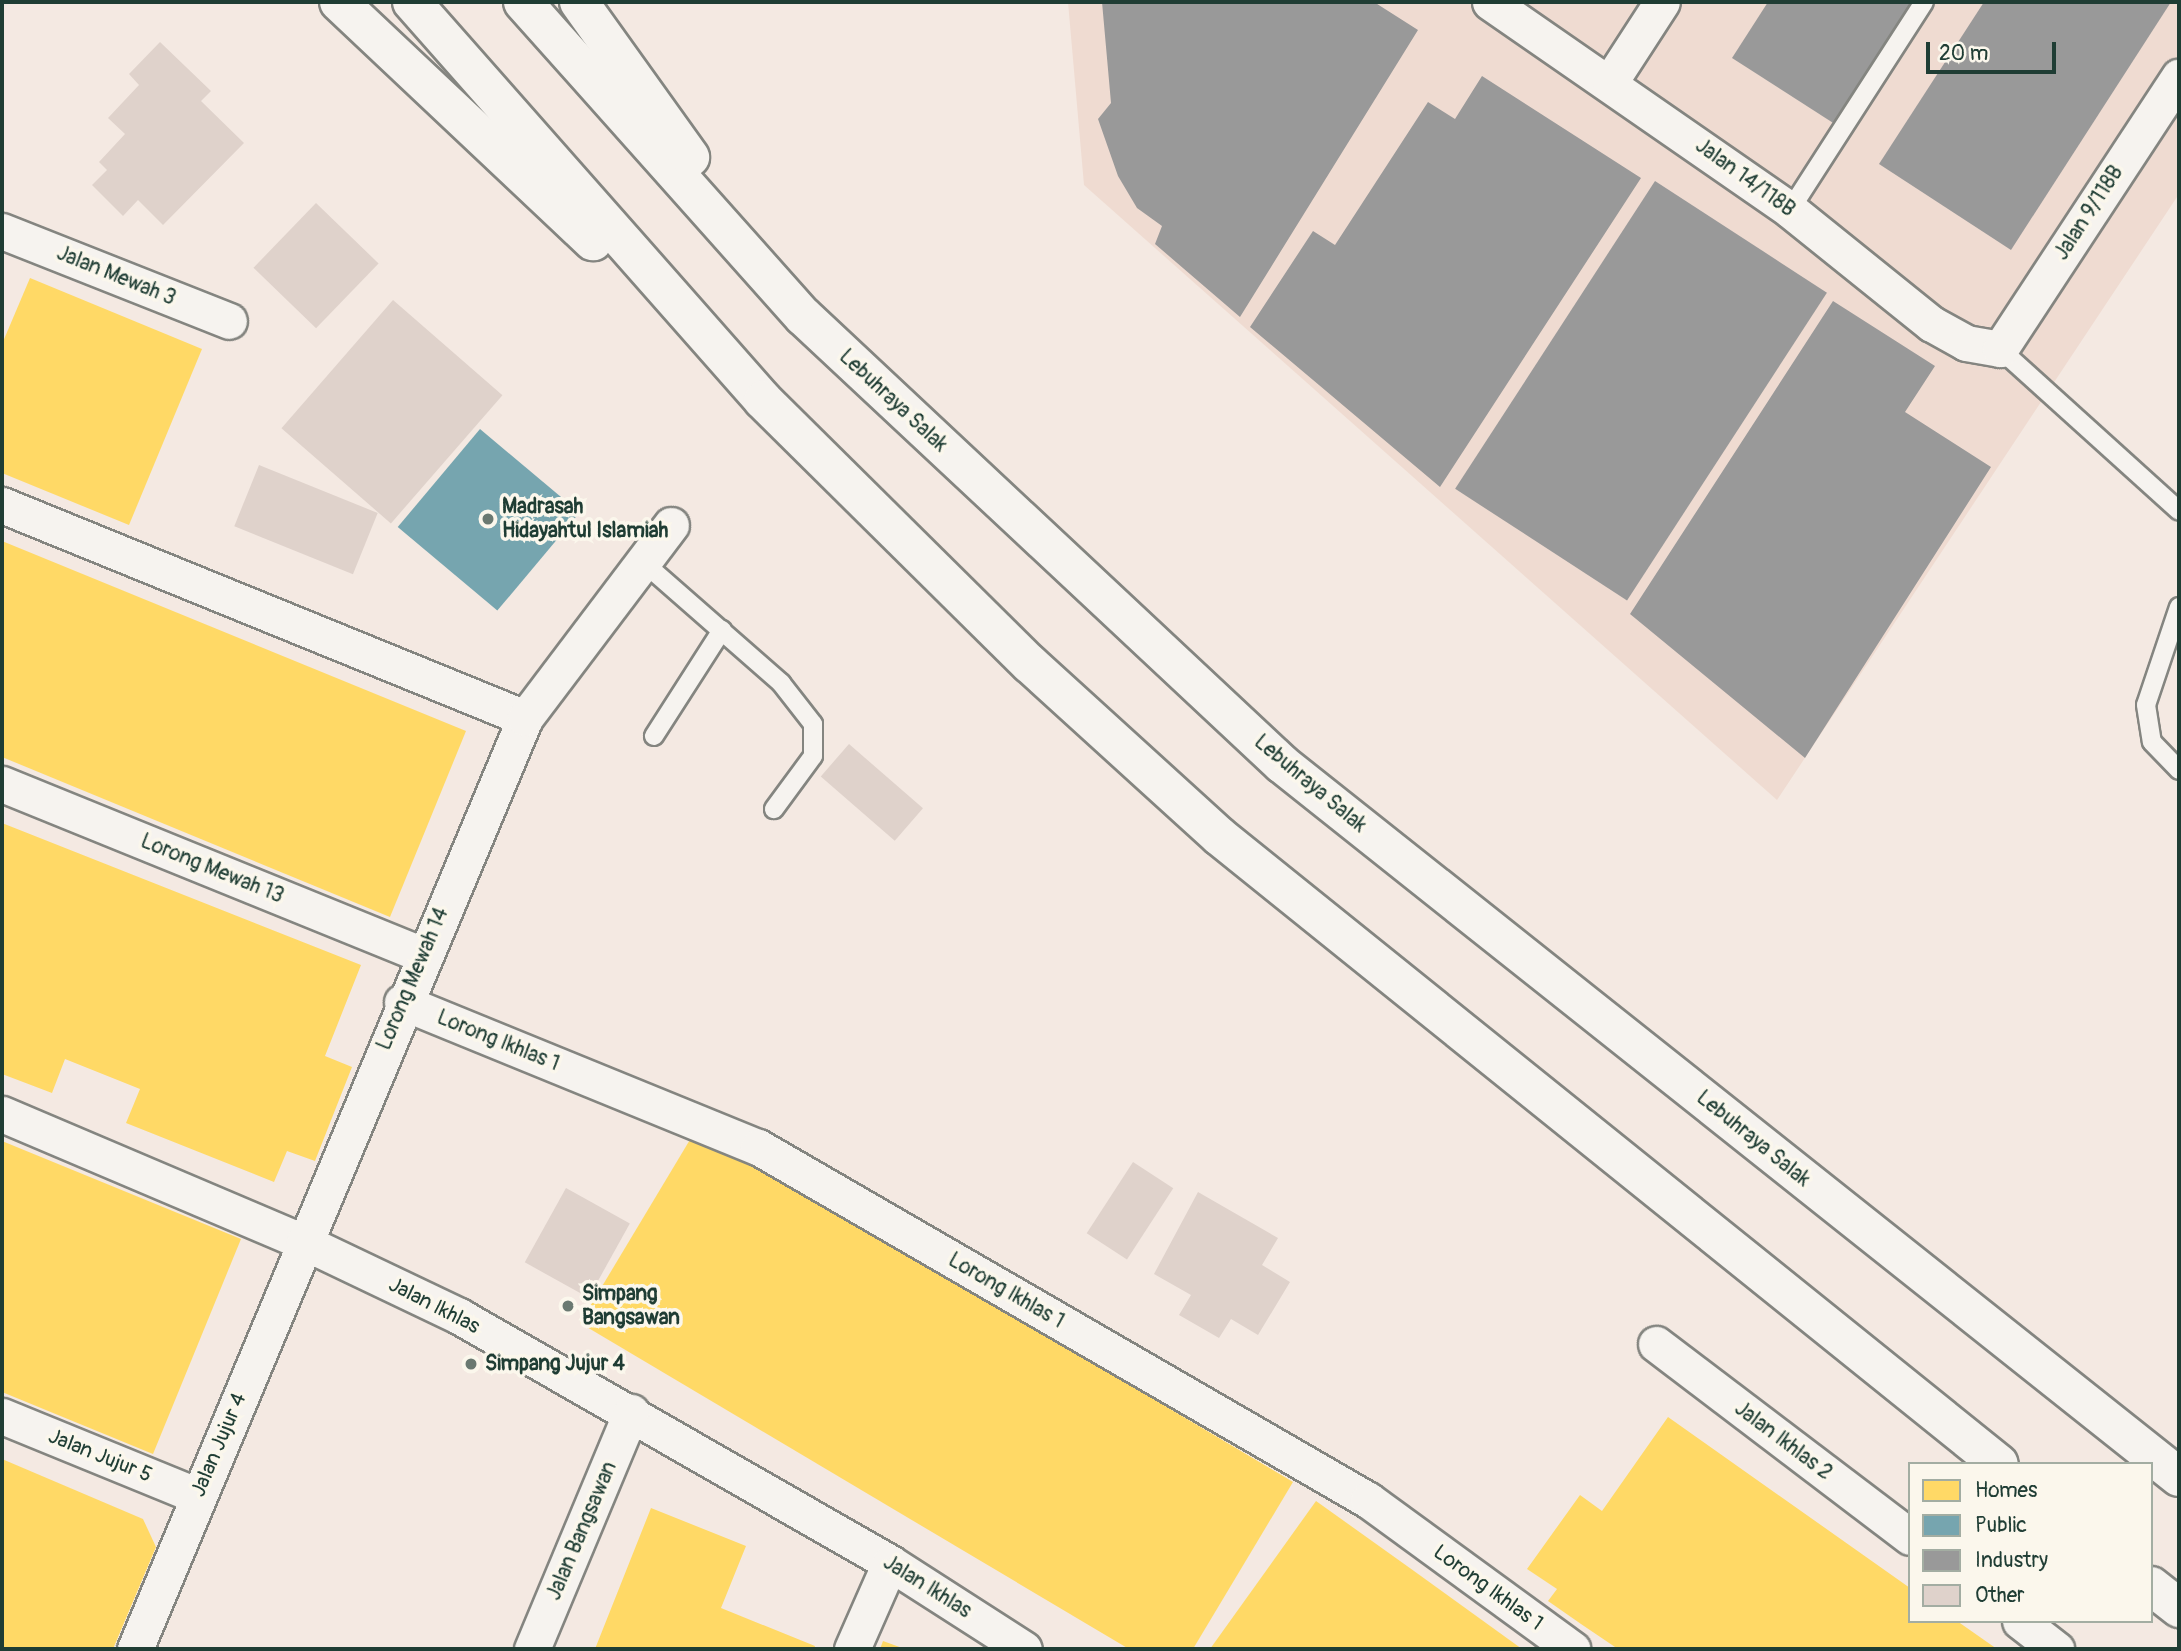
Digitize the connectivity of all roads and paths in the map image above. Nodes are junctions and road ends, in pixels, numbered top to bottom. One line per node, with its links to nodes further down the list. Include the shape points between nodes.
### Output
1 (339, 2): 15 (highway)
2 (412, 2): 15 (highway)
3 (523, 2): 12 (highway, Lebuhraya Salak)
4 (579, 2): 12 (highway)
5 (1490, 2): 9 (street, Jalan 14/118B)
6 (1662, 2): 9 (street)
7 (1924, 2): 10 (lane)
8 (2179, 78): 14 (street, Jalan 9/118B)
9 (1610, 82): 10 (street, Jalan 14/118B)
10 (1790, 210): 14 (street, Jalan 14/118B, via 1932,324 1966,343)
11 (2, 231): 13 (street, Jalan Mewah 3)
12 (803, 316): 35 (highway, Lebuhraya Salak, via 1282,764)
13 (229, 321)
14 (2000, 349): 17 (lane)
15 (763, 400): 34 (highway, via 1030,664 1219,836)
16 (2, 505): 22 (street)
17 (2179, 511)
18 (671, 525): 19 (street, Lorong Mewah 14)
19 (643, 562): 21 (lane); 22 (street, Lorong Mewah 14)
20 (2179, 607): 24 (lane, via 2146,705 2151,742)
21 (722, 629): 23 (lane); 26 (lane, via 780,683 813,724 813,756)
22 (525, 718): 27 (street, Lorong Mewah 14)
23 (654, 736)
24 (2179, 770)
25 (2, 784): 27 (street, Lorong Mewah 13)
26 (774, 809)
27 (422, 955): 28 (street, Lorong Mewah 14)
28 (402, 1002): 30 (street, Lorong Mewah 14); 46 (street, Lorong Ikhlas 1, via 758,1147 1368,1500)
29 (2, 1114): 30 (street, Jalan Ikhlas)
30 (304, 1242): 32 (street, Jalan Ikhlas, via 459,1316); 36 (street, Jalan Jujur 4)
31 (1656, 1344): 37 (street, Jalan Ikhlas 2)
32 (631, 1412): 38 (street, Jalan Ikhlas); 43 (street, Jalan Bangsawan)
33 (2, 1416): 36 (street, Jalan Jujur 5)
34 (1997, 1462)
35 (2179, 1477)
36 (198, 1496): 42 (street, Jalan Jujur 4)
37 (1908, 1535)
38 (890, 1563): 44 (street); 45 (street, Jalan Ikhlas)
39 (2153, 1588): 40 (highway)
40 (2179, 1608)
41 (2023, 1623): 47 (street)
42 (135, 1649)
43 (532, 1649)
44 (852, 1649)
45 (1024, 1649)
46 (1572, 1649)
47 (2056, 1649)

